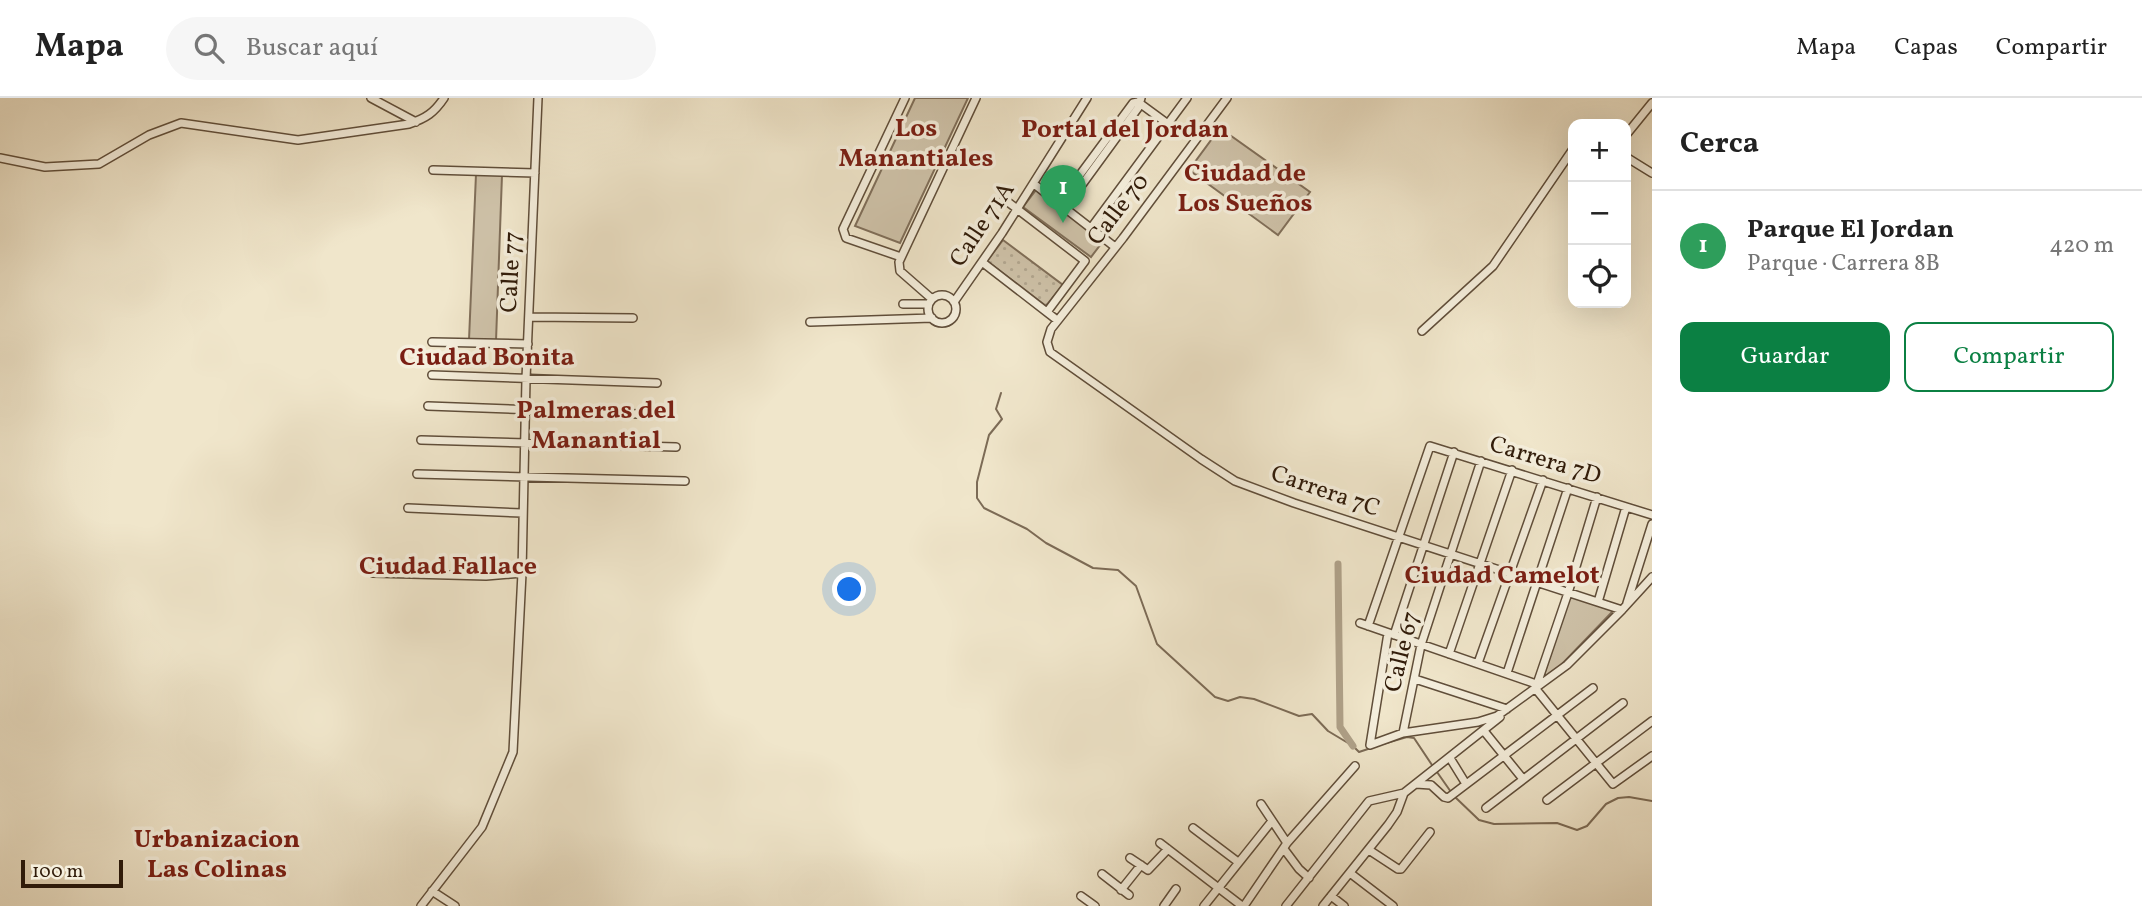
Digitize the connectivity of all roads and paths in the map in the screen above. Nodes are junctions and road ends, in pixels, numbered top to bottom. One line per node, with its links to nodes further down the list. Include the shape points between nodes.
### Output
1 (372, 98): 11 (street)
2 (444, 98): 11 (street, via 435,111)
3 (538, 98): 18 (street, Calle 77)
4 (905, 98): 26 (street, via 843,226 846,237)
5 (976, 98): 26 (street)
6 (1087, 98): 20 (street, Calle 71A)
7 (1187, 98): 12 (street)
8 (1227, 98): 25 (street, Calle 70)
9 (1140, 100): 12 (street); 22 (street, via 1133,103)
10 (1652, 103): 13 (street)
11 (416, 122): 15 (street, via 298,140 181,123 149,135 99,164 45,167)
12 (1168, 124): 24 (street)
13 (1631, 129)
14 (1568, 156): 37 (street, via 1493,266)
15 (0, 158)
16 (1631, 160): 19 (street)
17 (433, 170): 18 (street)
18 (535, 173): 32 (street, Calle 77)
19 (1652, 173)
20 (1034, 184): 22 (street); 23 (street, Calle 71A)
21 (1004, 199): 23 (street)
22 (1062, 206): 24 (street)
23 (1018, 207): 27 (street, Calle 71A); 31 (street, via 1085,261)
24 (1091, 228): 25 (street)
25 (1115, 247): 35 (street, Calle 70)
26 (901, 257): 28 (street, via 900,271)
27 (982, 262): 29 (street, Calle 71A); 31 (street)
28 (930, 302): 29 (street, via 937,295 946,295); 30 (street); 34 (street)
29 (954, 302): 34 (street, via 956,311 949,321)
30 (903, 304)
31 (1046, 312): 35 (street)
32 (529, 317): 33 (street); 39 (street, Calle 77)
33 (634, 318)
34 (932, 318): 36 (street)
35 (1057, 320): 40 (street, Calle 70, via 1047,336)
36 (810, 322)
37 (1422, 331)
38 (432, 342): 39 (street)
39 (528, 344): 42 (street, Calle 77)
40 (1048, 347): 64 (street, Carrera 7C, via 1054,357 1236,481)
41 (432, 375): 42 (street)
42 (526, 379): 43 (street); 45 (street, Calle 77)
43 (657, 383)
44 (428, 406): 45 (street)
45 (526, 409): 46 (street); 48 (street, Calle 77)
46 (664, 415)
47 (421, 440): 48 (street)
48 (524, 443): 49 (street); 54 (street, Calle 77)
49 (676, 447)
50 (1454, 452): 51 (street, Carrera 7D); 64 (street, Carrera 7D, via 1432,445 1427,449); 65 (street)
51 (1481, 461): 52 (street, Carrera 7D); 66 (street, Calle 67)
52 (1512, 470): 55 (street, Carrera 7D); 67 (street)
53 (417, 474): 54 (street)
54 (523, 477): 56 (street); 61 (street, Calle 77)
55 (1543, 480): 57 (street, Carrera 7D); 70 (street)
56 (685, 481)
57 (1568, 488): 58 (street, Carrera 7D); 72 (street)
58 (1597, 497): 59 (street, Carrera 7D); 73 (street)
59 (1626, 507): 62 (street, Carrera 7D); 74 (street)
60 (408, 508): 61 (street)
61 (522, 513): 69 (street, Calle 77)
62 (1652, 515)
63 (1652, 524): 75 (street)
64 (1397, 537): 65 (street, Carrera 7C); 76 (street, via 1364,624)
65 (1423, 545): 66 (street, Carrera 7C); 76 (street)
66 (1452, 555): 67 (street, Carrera 7C); 77 (street, Calle 67)
67 (1480, 564): 70 (street, Carrera 7C); 78 (street)
68 (373, 573): 69 (street)
69 (522, 573): 121 (street, Calle 77, via 512,758 482,827)
70 (1508, 574): 72 (street, Carrera 7C); 79 (street)
71 (1652, 577): 75 (street)
72 (1535, 583): 73 (street, Carrera 7C); 80 (street)
73 (1568, 593): 74 (street, Carrera 7C); 82 (street)
74 (1598, 603): 75 (street, Carrera 7C)
75 (1624, 608): 82 (street, via 1567,664)
76 (1391, 634): 77 (street); 89 (street, via 1370,745)
77 (1421, 645): 78 (street); 81 (street, Calle 67)
78 (1449, 654): 79 (street)
79 (1478, 663): 80 (street)
80 (1507, 673): 82 (street)
81 (1415, 679): 85 (street); 89 (street, Calle 67)
82 (1537, 686): 85 (street); 86 (street)
83 (1593, 688): 86 (street)
84 (1623, 702): 90 (street)
85 (1507, 709): 88 (street); 89 (street, via 1491,719)
86 (1557, 715): 90 (street); 92 (street)
87 (1652, 721): 94 (street)
88 (1484, 731): 92 (street); 93 (street)
89 (1403, 733)
90 (1577, 738): 94 (street); 97 (street)
91 (1652, 756): 94 (street, via 1613,784)
92 (1504, 757): 97 (street); 99 (street)
93 (1450, 758): 96 (street); 99 (street)
94 (1596, 762): 102 (street)
95 (1355, 766): 109 (street)
96 (1424, 778): 98 (street); 100 (street)
97 (1523, 779): 104 (street)
98 (1416, 784): 100 (street); 101 (street)
99 (1466, 784): 100 (street, via 1448,797)
100 (1430, 785)
101 (1404, 793): 111 (street, via 1396,813); 117 (street, via 1369,801)
102 (1547, 800)
103 (1261, 804): 105 (street)
104 (1486, 807)
105 (1272, 821): 109 (street); 113 (street)
106 (1193, 828): 113 (street)
107 (1430, 832): 111 (street, via 1401,869)
108 (1160, 843): 110 (street)
109 (1285, 846): 117 (street); 130 (street)
110 (1168, 849): 114 (street, via 1151,869); 118 (street)
111 (1369, 850): 115 (street)
112 (1130, 858): 114 (street)
113 (1238, 862): 118 (street)
114 (1141, 865): 120 (street)
115 (1350, 873): 124 (street); 134 (street)
116 (1102, 874): 120 (street)
117 (1309, 878): 131 (street)
118 (1219, 888): 129 (street); 130 (street)
119 (1176, 889): 128 (street)
120 (1121, 890): 122 (street)
121 (432, 891): 125 (street, Calle 77); 126 (street)
122 (1129, 895)
123 (1081, 896): 127 (street)
124 (1331, 896): 132 (street); 133 (street)
125 (421, 906)
126 (455, 906)
127 (1095, 906)
128 (1164, 906)
129 (1204, 906)
130 (1243, 906)
131 (1286, 906)
132 (1324, 906)
133 (1344, 906)
134 (1393, 906)

